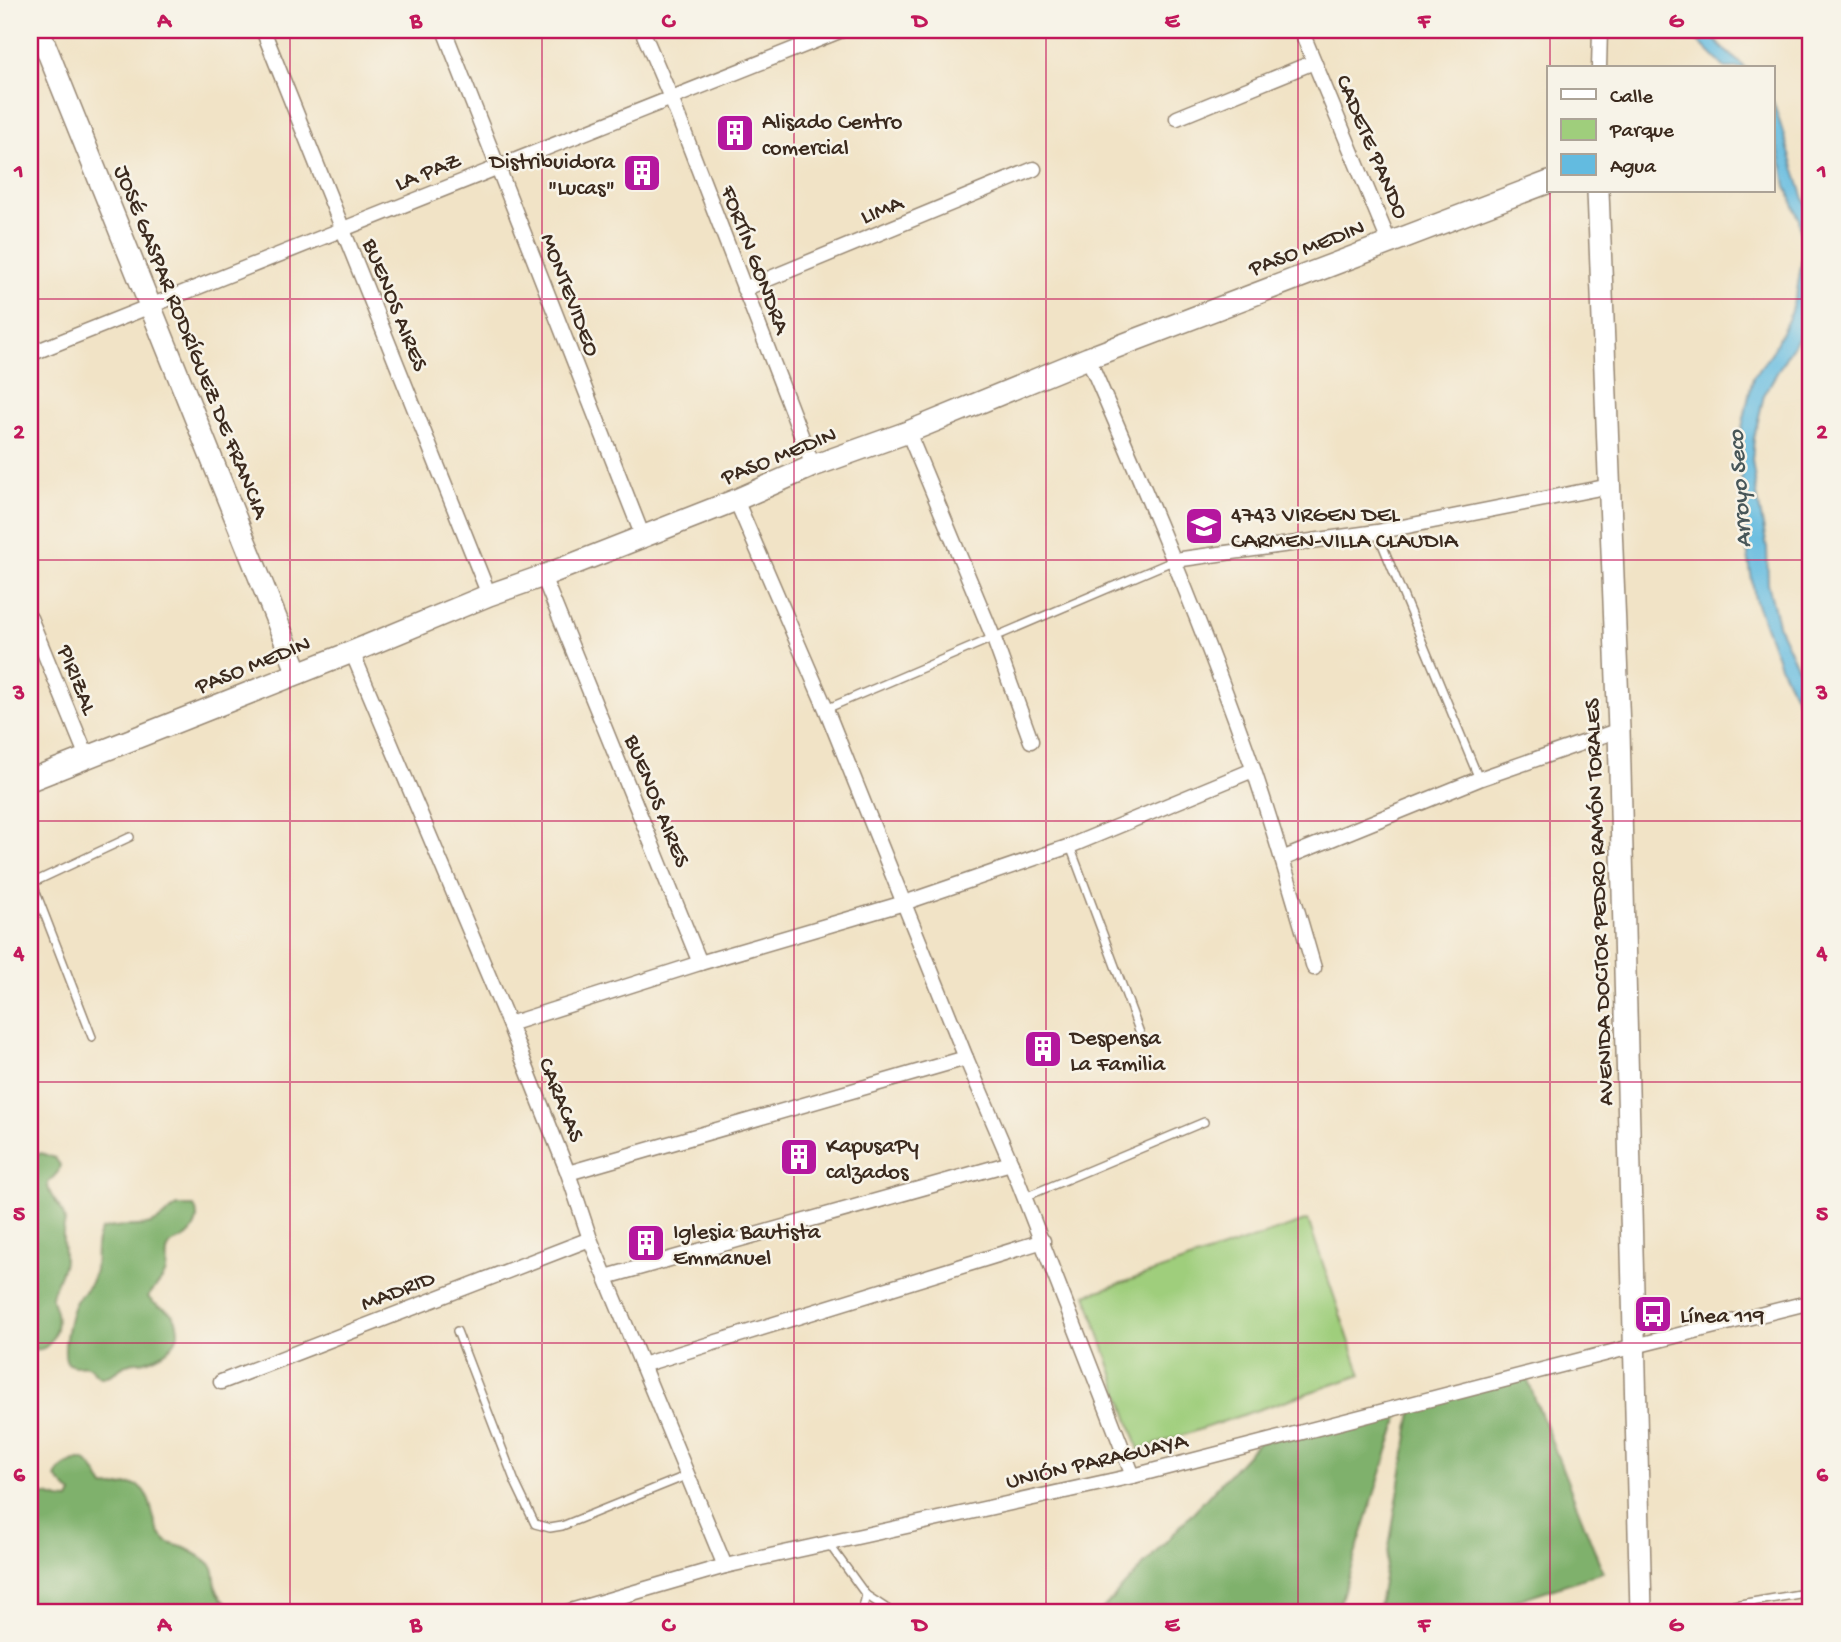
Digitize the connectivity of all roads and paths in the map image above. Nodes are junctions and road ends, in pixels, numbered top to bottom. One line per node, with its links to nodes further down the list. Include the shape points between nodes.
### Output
1 (39, 30): 19 (street, JOSÉ GASPAR RODRÍGUEZ DE FRANCIA)
2 (263, 30): 16 (street, BUENOS AIRES)
3 (444, 30): 12 (street, MONTEVIDEO)
4 (642, 30): 10 (street, FORTÍN GONDRA)
5 (840, 30): 10 (street, LA PAZ)
6 (1301, 30): 8 (street, CADETE PANDO)
7 (1600, 30): 9 (street)
8 (1314, 62): 11 (street); 17 (street, CADETE PANDO)
9 (1599, 66)
10 (671, 98): 12 (street, LA PAZ); 18 (street, FORTÍN GONDRA)
11 (1178, 118)
12 (498, 167): 16 (street, LA PAZ); 27 (street, MONTEVIDEO)
13 (1034, 169): 18 (street, LIMA)
14 (1547, 182): 17 (street, PASO MEDIN)
15 (1598, 192): 24 (street, AVENIDA DOCTOR PEDRO RAMÓN TORALES)
16 (342, 228): 19 (street, LA PAZ); 30 (street, BUENOS AIRES)
17 (1389, 242): 21 (street, PASO MEDIN)
18 (744, 289): 23 (street, FORTÍN GONDRA)
19 (150, 305): 20 (street, LA PAZ); 34 (street, JOSÉ GASPAR RODRÍGUEZ DE FRANCIA)
20 (30, 354)
21 (1088, 358): 22 (street, PASO MEDIN); 28 (street)
22 (908, 432): 23 (street, PASO MEDIN); 32 (street)
23 (813, 466): 25 (street, PASO MEDIN)
24 (1610, 486): 26 (street); 36 (street, AVENIDA DOCTOR PEDRO RAMÓN TORALES)
25 (736, 500): 27 (street, PASO MEDIN); 35 (street)
26 (1377, 532): 28 (street); 40 (lane)
27 (643, 537): 29 (street, PASO MEDIN)
28 (1175, 561): 32 (lane); 39 (street)
29 (543, 576): 30 (street, PASO MEDIN); 47 (street, BUENOS AIRES)
30 (489, 594): 33 (street, PASO MEDIN)
31 (30, 618): 38 (street, PIRIZAL)
32 (993, 639): 35 (lane); 37 (street)
33 (352, 652): 34 (street, PASO MEDIN); 49 (street, CARACAS)
34 (298, 673): 38 (street, PASO MEDIN)
35 (826, 709): 46 (street)
36 (1619, 730): 40 (street); 62 (street, AVENIDA DOCTOR PEDRO RAMÓN TORALES)
37 (1031, 741)
38 (87, 757): 41 (street, PASO MEDIN)
39 (1254, 770): 43 (street); 44 (street)
40 (1479, 779): 44 (street)
41 (30, 780)
42 (130, 837): 45 (lane)
43 (1070, 846): 46 (street); 50 (lane)
44 (1282, 859): 48 (street)
45 (31, 880): 51 (lane)
46 (904, 903): 47 (street); 52 (street)
47 (700, 963): 49 (street)
48 (1314, 968)
49 (509, 1024): 55 (street, CARACAS)
50 (1139, 1033)
51 (92, 1037)
52 (966, 1058): 54 (street); 55 (street)
53 (1204, 1122): 56 (lane)
54 (1012, 1163): 56 (street); 59 (street)
55 (568, 1173): 57 (street, CARACAS)
56 (1025, 1197): 58 (street)
57 (590, 1239): 59 (street, CARACAS); 64 (street, MADRID)
58 (1043, 1241): 63 (street); 66 (street)
59 (606, 1277): 63 (street, CARACAS)
60 (1811, 1302): 62 (street, UNIÓN PARAGUAYA)
61 (457, 1331): 65 (lane, via 535,1524 562,1526)
62 (1635, 1346): 66 (street, UNIÓN PARAGUAYA); 71 (street, AVENIDA DOCTOR PEDRO RAMÓN TORALES)
63 (642, 1365): 65 (street, CARACAS)
64 (221, 1382)
65 (688, 1475): 68 (street, CARACAS)
66 (1133, 1476): 67 (street, UNIÓN PARAGUAYA)
67 (829, 1543): 68 (street, UNIÓN PARAGUAYA); 70 (lane)
68 (725, 1566): 72 (street, UNIÓN PARAGUAYA)
69 (1811, 1592): 76 (lane)
70 (866, 1595): 73 (lane); 74 (lane)
71 (1641, 1610): 75 (lane)
72 (567, 1612)
73 (862, 1612)
74 (892, 1612)
75 (1612, 1612)
76 (1693, 1612)

